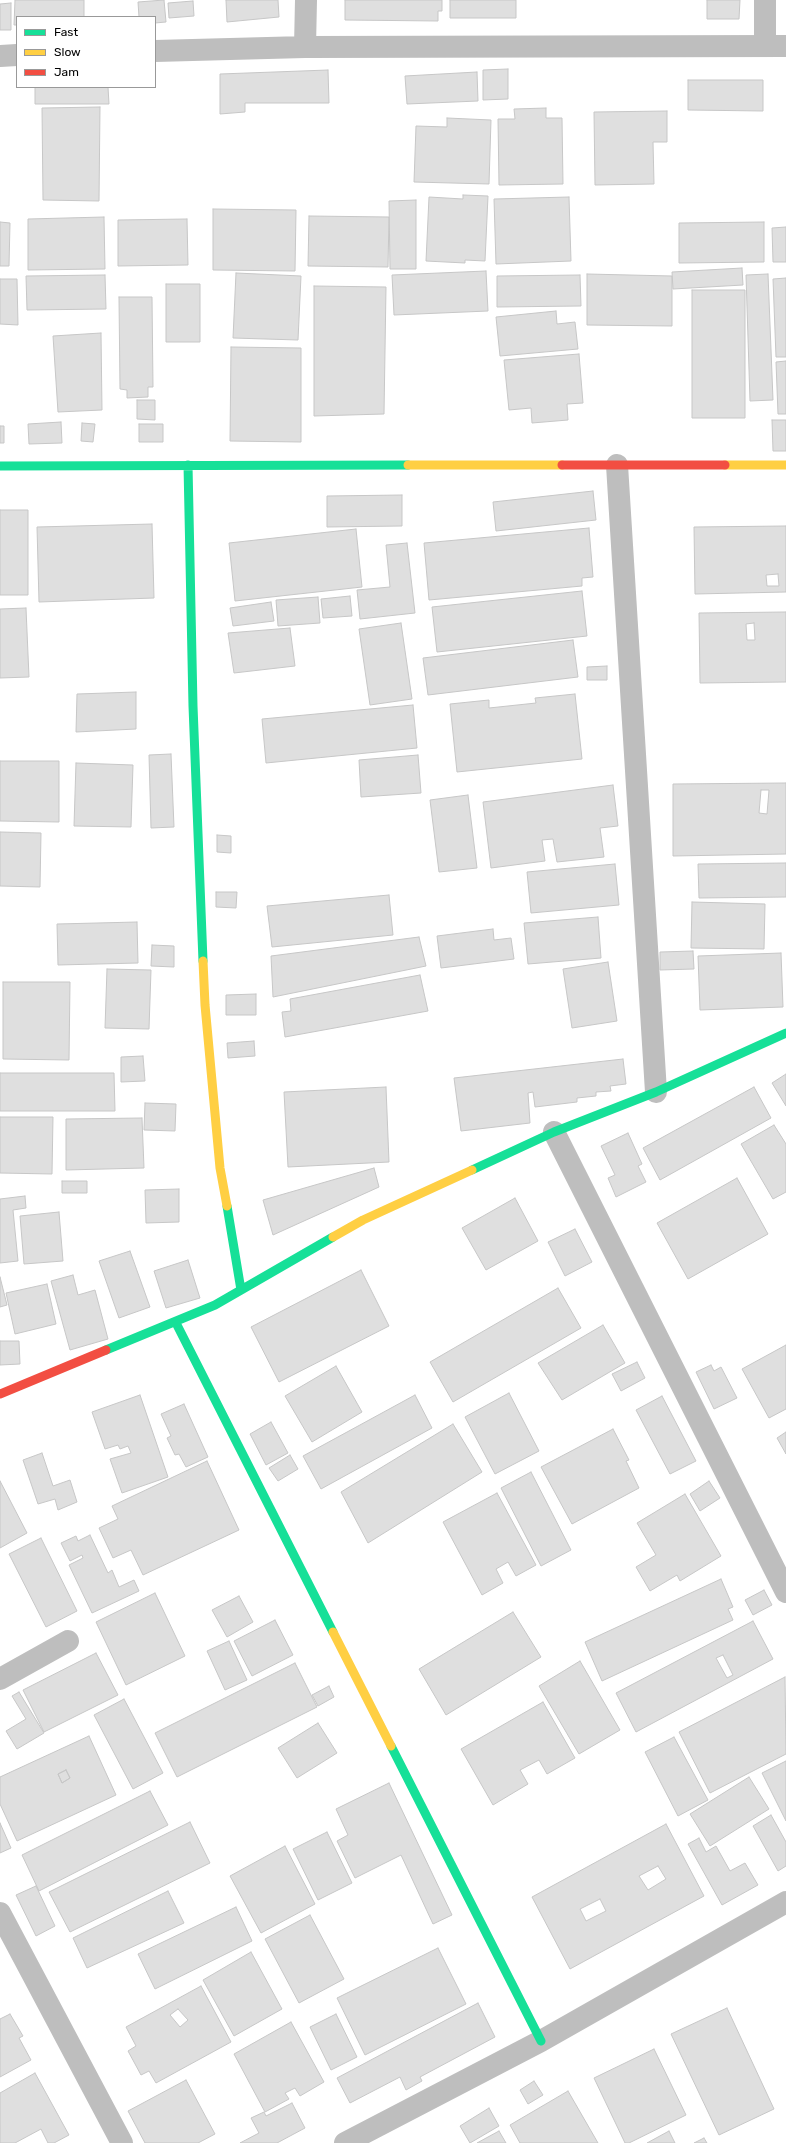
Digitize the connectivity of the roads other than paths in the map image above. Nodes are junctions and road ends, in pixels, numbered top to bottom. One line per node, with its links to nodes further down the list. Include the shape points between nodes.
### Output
1 (306, 0): 3 (street)
2 (765, 0): 4 (street)
3 (305, 46): 4 (street); 5 (street)
4 (776, 46)
5 (156, 51)
6 (16, 55): 7 (street)
7 (0, 56)
8 (188, 465): 9 (street); 11 (street); 15 (street, via 193,706 205,1004 220,1168)
9 (617, 465): 10 (street); 13 (street)
10 (786, 465)
11 (0, 466)
12 (786, 1033): 13 (street)
13 (656, 1092): 14 (street)
14 (554, 1132): 15 (street, via 364,1220); 18 (street)
15 (241, 1290): 16 (street)
16 (176, 1323): 17 (street); 23 (street)
17 (0, 1394)
18 (786, 1592)
19 (68, 1641): 20 (street)
20 (0, 1679)
21 (786, 1902): 23 (street)
22 (0, 1913): 24 (street)
23 (541, 2041): 25 (street)
24 (122, 2143)
25 (345, 2143)

